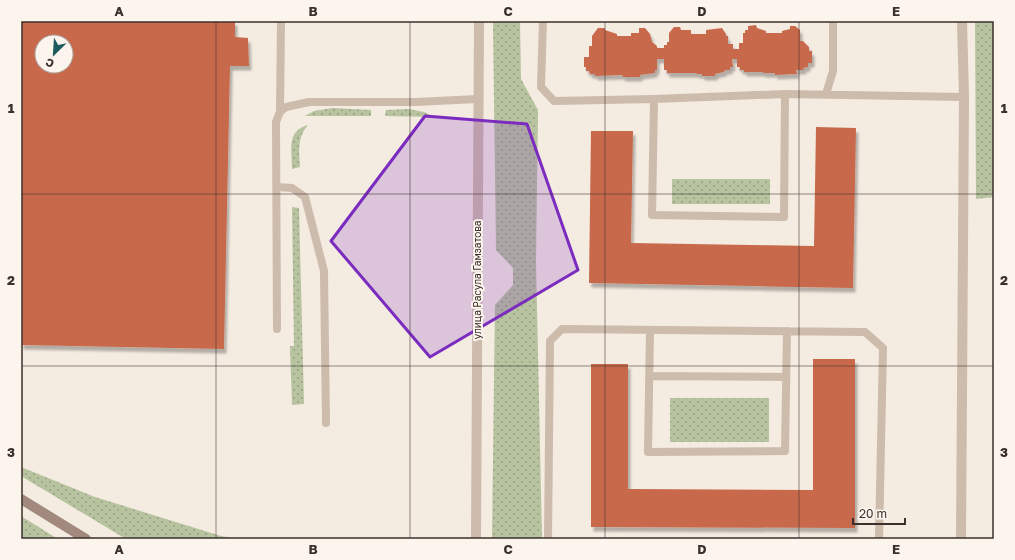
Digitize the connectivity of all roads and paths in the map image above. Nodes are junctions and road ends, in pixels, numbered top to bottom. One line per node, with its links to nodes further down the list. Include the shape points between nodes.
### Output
1 (281, 21): 11 (lane)
2 (479, 21): 9 (street, улица Расула Гамзатова)
3 (543, 21): 10 (lane, via 541,86 554,101)
4 (833, 21): 7 (lane, via 833,71)
5 (962, 21): 8 (street)
6 (785, 94): 7 (lane); 10 (lane); 10 (lane, via 784,217 652,215)
7 (826, 94): 8 (lane)
8 (964, 97): 24 (street)
9 (477, 99): 11 (lane, via 309,102 286,107); 21 (street, улица Расула Гамзатова)
10 (654, 99)
11 (280, 112): 12 (lane, via 276,122)
12 (277, 187): 13 (lane); 18 (lane, via 292,188 305,197 324,271)
13 (277, 329)
14 (650, 330): 15 (lane); 16 (lane); 22 (lane, via 562,329 550,341)
15 (787, 331): 17 (lane); 23 (lane, via 865,332 883,348)
16 (650, 376): 17 (lane); 17 (lane, via 648,452 784,451)
17 (786, 377)
18 (326, 423)
19 (21, 499): 20 (main road)
20 (86, 539)
21 (476, 539)
22 (548, 539)
23 (879, 539)
24 (961, 539)

